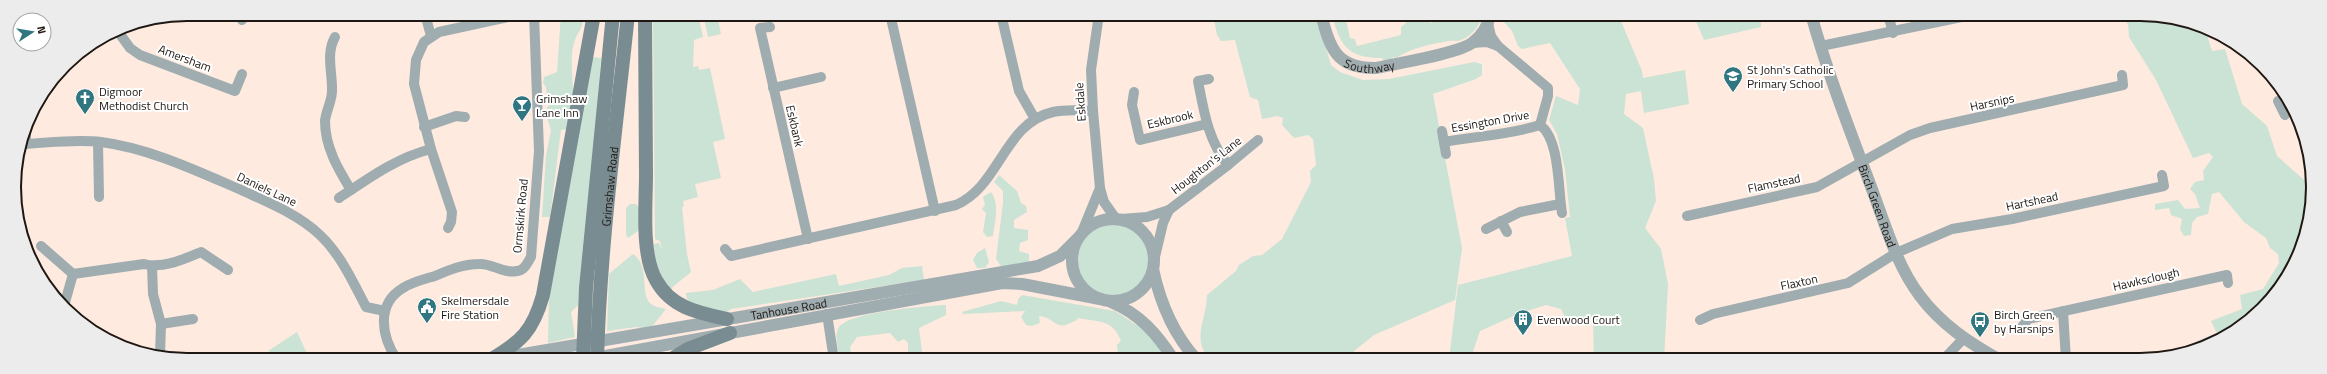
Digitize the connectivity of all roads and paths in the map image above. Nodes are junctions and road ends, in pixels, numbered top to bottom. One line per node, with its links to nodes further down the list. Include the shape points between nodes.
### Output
1 (427, 21): 21 (street)
2 (493, 21): 21 (street)
3 (534, 21): 73 (street, Ormskirk Road, via 539,151 531,257 525,267 513,272 481,263 465,264 405,287 394,294)
4 (593, 21): 84 (main road, via 543,296 537,317 528,332)
5 (612, 21): 86 (main road, Grimshaw Road, via 586,288)
6 (627, 21): 87 (main road, Grimshaw Road, via 606,214)
7 (645, 21): 79 (main road, via 646,205 650,267 656,280 673,300)
8 (892, 21): 54 (street)
9 (1003, 21): 35 (street, via 1019,91)
10 (1098, 21): 32 (street, Eskdale, via 1091,70)
11 (1323, 21): 22 (street, Southway, via 1333,50 1341,60 1352,66 1376,68 1463,48)
12 (1488, 21): 22 (street, via 1484,30)
13 (1489, 21): 23 (street, Essington Drive, via 1491,36)
14 (1813, 21): 24 (street, Birch Green Road)
15 (1890, 21): 18 (street)
16 (1945, 21): 18 (street)
17 (770, 27): 29 (street, Eskbank, via 760,28)
18 (1893, 33): 24 (street)
19 (121, 35): 25 (street, Amersham, via 130,48 140,55 235,91)
20 (336, 36): 50 (street, via 330,52 332,90 326,114 326,129 333,157)
21 (431, 36): 38 (street, via 424,42 418,54 414,84)
22 (1472, 43): 23 (street, Essington Drive, via 1487,42)
23 (1498, 46): 37 (street, Essington Drive, via 1547,86 1548,96)
24 (1821, 46): 46 (street, Birch Green Road)
25 (242, 74)
26 (2122, 75): 46 (street, Harsnips, via 2123,85 1930,128 1910,135)
27 (821, 77): 29 (street)
28 (1209, 79): 36 (street, Eskbrook, via 1198,81)
29 (773, 88): 62 (street, Eskbank)
30 (1134, 92): 36 (street, Eskbrook, via 1132,105 1140,140)
31 (2281, 100): 33 (street, via 2278,101)
32 (1093, 111): 35 (street, via 1062,110); 49 (street, Eskdale)
33 (2285, 115)
34 (465, 117): 38 (street, via 456,116)
35 (1035, 119): 54 (street, via 1019,132 984,184 964,202)
36 (1207, 124): 47 (street, Eskbrook, via 1216,148)
37 (1540, 125): 42 (street, Essington Drive, via 1509,133); 57 (street, Essington Drive, via 1550,137 1558,174 1561,209 1528,210)
38 (424, 127): 44 (street)
39 (1442, 131): 42 (street, Essington Drive)
40 (1258, 140): 47 (street, Houghton's Lane)
41 (98, 142): 43 (street, Daniels Lane); 51 (street); 73 (street, Daniels Lane, via 128,148 194,170 298,218 320,235 337,254 366,307)
42 (1444, 142): 45 (street, Essington Drive)
43 (27, 144)
44 (431, 149): 50 (street, via 405,157); 58 (street, via 452,212)
45 (1446, 154)
46 (1862, 163): 55 (street, Flamstead, via 1817,187); 65 (street, Birch Green Road)
47 (1228, 165): 53 (street, Houghton's Lane)
48 (2162, 174): 65 (street, Hartshead, via 2164,186 2012,219 1952,229)
49 (1100, 188): 56 (street, Eskdale, via 1104,202); 61 (street, Eskdale)
50 (351, 190): 52 (street)
51 (99, 197)
52 (339, 198)
53 (1169, 210): 56 (street, Houghton's Lane, via 1147,217); 66 (street, Houghton's Lane, via 1163,223)
54 (934, 211): 62 (street)
55 (1687, 216)
56 (1118, 219): 61 (street, via 1094,223); 66 (street, via 1130,222 1145,234 1150,242)
57 (1501, 221): 59 (street, Essington Drive); 60 (street)
58 (448, 228)
59 (1486, 229)
60 (1507, 232)
61 (1080, 235): 72 (street, via 1072,259 1076,279 1082,288); 79 (street, Tanhouse Road, via 1060,256 1038,266)
62 (808, 239): 64 (street, via 731,256)
63 (41, 246): 69 (street)
64 (726, 249)
65 (1896, 253): 77 (street, Flaxton, via 1848,283 1713,314); 81 (street, Birch Green Road, via 1911,283 1928,305 1937,316)
66 (1154, 265): 72 (street, via 1150,277 1140,291 1125,300); 92 (street, via 1167,314)
67 (152, 266): 68 (street, via 178,261 201,252); 69 (street, via 144,264); 78 (street, via 153,294)
68 (228, 270)
69 (73, 274): 71 (street)
70 (2228, 283): 74 (street, Hawksclough, via 2227,275)
71 (66, 300)
72 (1104, 300): 75 (street, Tanhouse Road, via 1022,284 1002,283); 91 (street, Tanhouse Road, via 1126,308 1143,321 1157,334)
73 (384, 311): 83 (street, via 385,334)
74 (2063, 311): 80 (street, Hawksclough, via 2028,319); 95 (street)
75 (827, 314): 79 (street, Tanhouse Road); 90 (street)
76 (193, 319): 78 (street)
77 (1700, 320)
78 (160, 324): 82 (street)
79 (729, 326): 85 (street, Tanhouse Road, via 631,336); 88 (street, Tanhouse Road); 89 (main road)
80 (2021, 328)
81 (1964, 338): 93 (street); 94 (street, Birch Green Road)
82 (160, 351)
83 (390, 353)
84 (502, 353)
85 (532, 353)
86 (583, 353)
87 (597, 353)
88 (620, 353)
89 (681, 353)
90 (833, 353)
91 (1169, 353)
92 (1191, 353)
93 (1950, 353)
94 (1989, 353)
95 (2066, 353)

